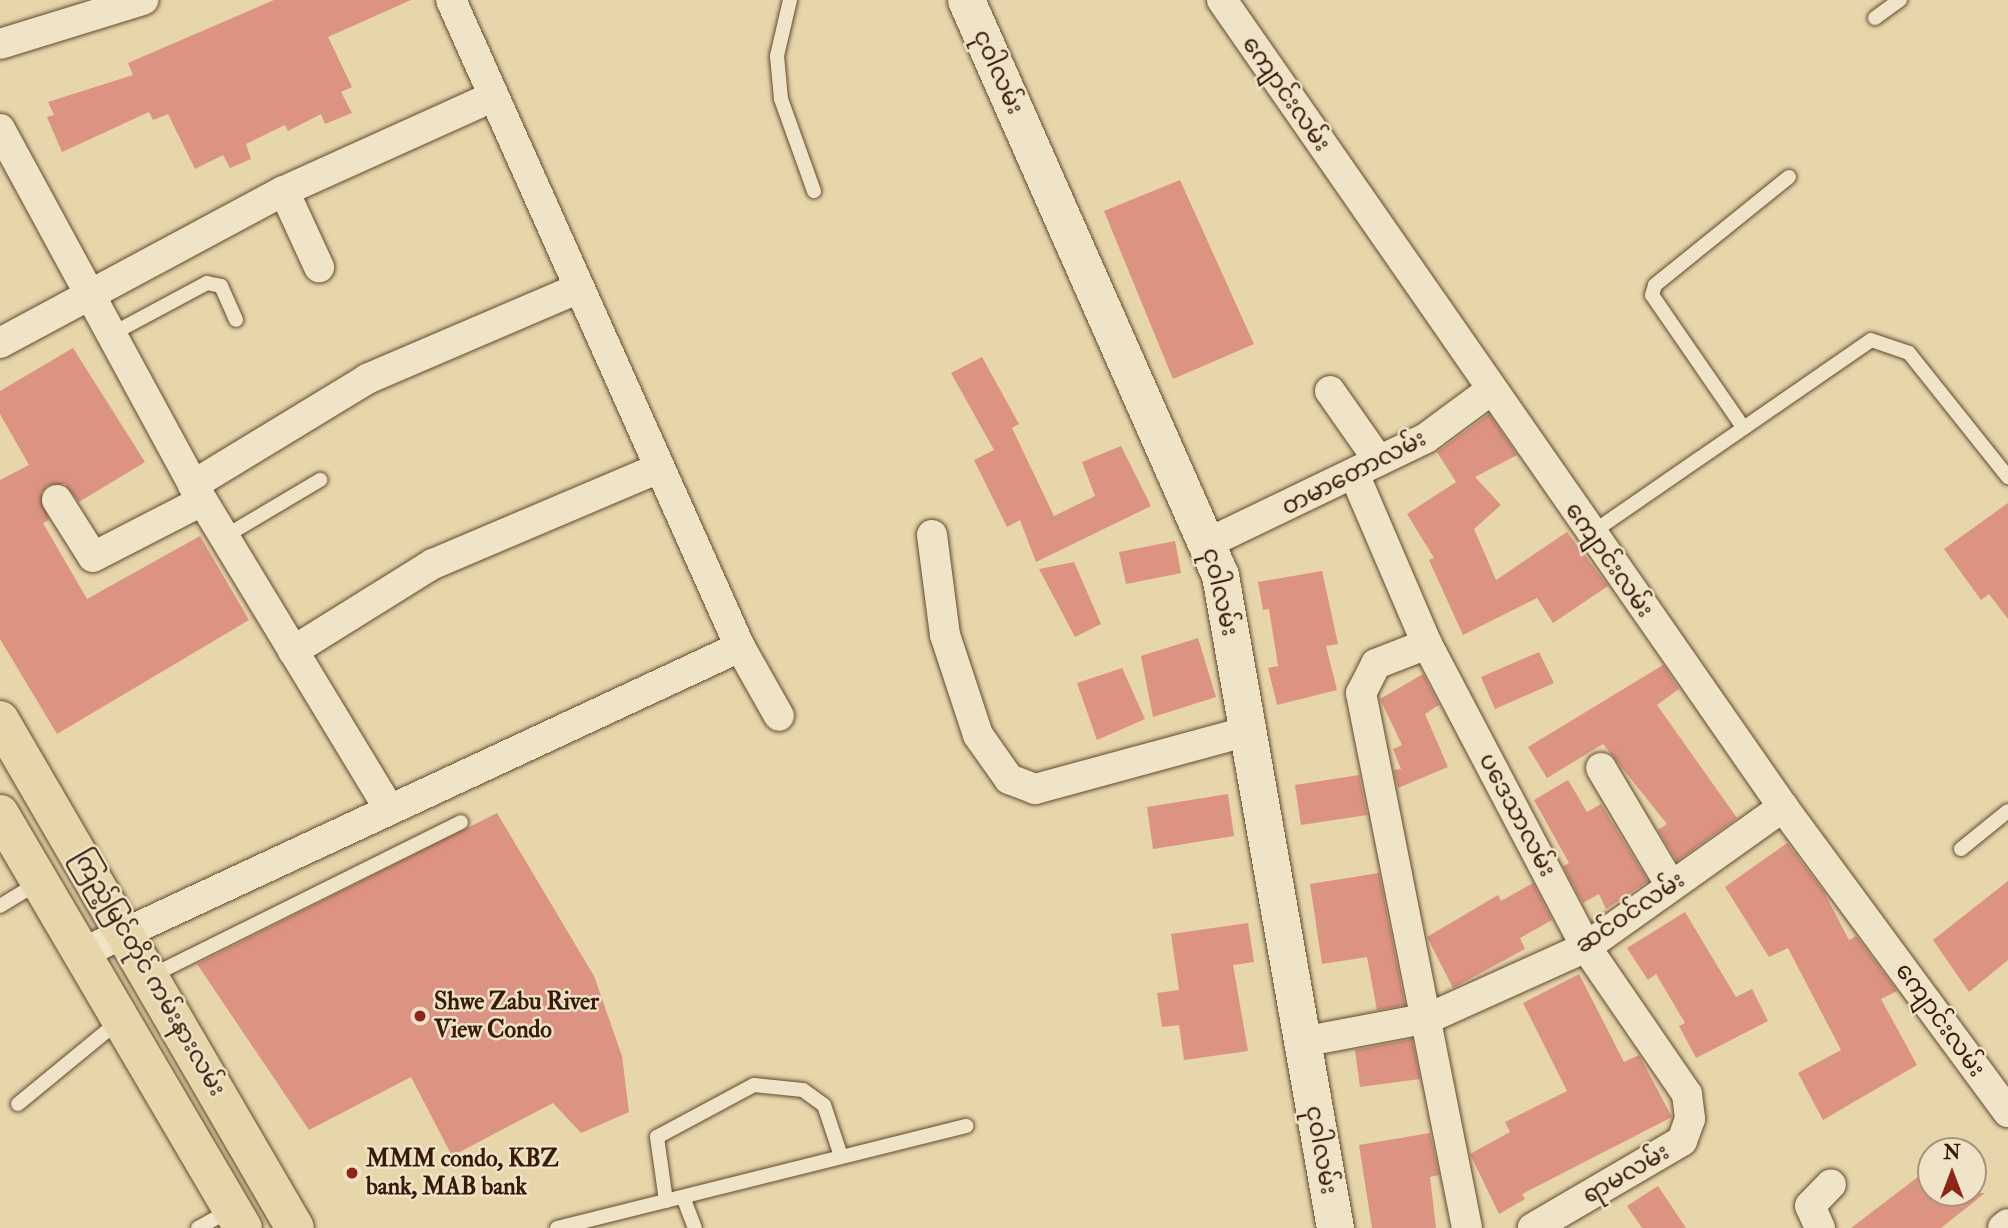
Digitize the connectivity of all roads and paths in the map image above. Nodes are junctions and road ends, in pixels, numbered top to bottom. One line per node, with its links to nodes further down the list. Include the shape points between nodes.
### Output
1 (143, 0): 8 (street)
2 (451, 0): 9 (street)
3 (790, 0): 13 (lane, via 777,56 781,99)
4 (965, 0): 32 (street, ငုဝါလမ်း)
5 (1222, 0): 20 (street, ကျောင်းလမ်း)
6 (1900, 0): 7 (lane)
7 (1875, 18)
8 (0, 44)
9 (492, 97): 12 (street); 15 (street)
10 (0, 129): 16 (street)
11 (1789, 177): 22 (lane, via 1655,285 1652,295)
12 (284, 191): 14 (street); 16 (street)
13 (814, 191)
14 (319, 267)
15 (578, 289): 23 (street); 27 (street, via 367,379)
16 (88, 292): 18 (street); 19 (street)
17 (236, 320): 18 (lane, via 221,286 207,283)
18 (110, 335): 27 (street)
19 (0, 342)
20 (1491, 390): 24 (street, တမာတောလမ်း, via 1426,438); 29 (street, ကျောင်းလမ်း)
21 (1330, 391): 24 (street, ပဒေသာလမ်း)
22 (1743, 427): 25 (lane, via 1871,340 1909,353); 29 (lane)
23 (659, 468): 34 (street); 35 (street, via 433,564)
24 (1367, 469): 32 (street, တမာတောလမ်း); 33 (street, ပဒေသာလမ်း)
25 (2008, 477)
26 (320, 480): 31 (lane)
27 (198, 493): 28 (street, via 93,557); 31 (street)
28 (57, 500)
29 (1590, 534): 40 (street, ကျောင်းလမ်း)
30 (932, 535): 38 (street, via 945,635 978,735 1009,779 1035,789)
31 (224, 537): 35 (street)
32 (1210, 542): 38 (street, ငုဝါလမ်း)
33 (1427, 644): 50 (street, ပဒေသာလမ်း); 53 (street, via 1376,664 1361,693)
34 (740, 647): 36 (street); 41 (street)
35 (293, 651): 41 (street)
36 (779, 716)
37 (0, 720): 49 (main road, ကြည့်မြင်တိုင် ကမ်းနားလမ်း)
38 (1248, 731): 55 (street, ငုဝါလမ်း)
39 (1601, 768): 47 (street)
40 (1783, 807): 47 (street, ဆင်ဝင်လမ်း); 57 (street, ကျောင်းလမ်း)
41 (389, 808): 49 (street)
42 (2008, 811): 45 (lane)
43 (0, 814): 46 (main road, ကြည့်မြင်တိုင် ကမ်းနားလမ်း)
44 (461, 822): 52 (lane)
45 (1961, 849)
46 (38, 883): 48 (lane); 51 (main road, ကြည့်မြင်တိုင် ကမ်းနားလမ်း)
47 (1671, 886): 50 (street, ဆင်ဝင်လမ်း)
48 (0, 906)
49 (124, 930): 51 (street); 52 (main road, ကြည့်မြင်တိုင် ကမ်းနားလမ်း)
50 (1586, 947): 53 (street, ဆင်ဝင်လမ်း); 59 (street, ပဒေသာလမ်း, via 1687,1094 1690,1119)
51 (80, 954): 54 (main road, ကြည့်မြင်တိုင် ကမ်းနားလမ်း)
52 (151, 976): 67 (main road, ကြည့်မြင်တိုင် ကမ်းနားလမ်း)
53 (1429, 1018): 55 (street, ဆင်ဝင်လမ်း); 71 (street)
54 (119, 1021): 56 (lane); 64 (main road, ကြည့်မြင်တိုင် ကမ်းနားလမ်း)
55 (1303, 1042): 70 (street, ငုဝါလမ်း)
56 (18, 1104)
57 (2008, 1112)
58 (967, 1126): 60 (lane)
59 (1682, 1141): 72 (street, ရာမလမ်း)
60 (841, 1156): 62 (lane); 63 (lane, via 824,1105 803,1090 754,1085 657,1138)
61 (1831, 1184): 73 (street, via 1810,1206)
62 (683, 1197): 63 (lane); 69 (lane)
63 (666, 1201): 68 (lane)
64 (237, 1218): 66 (lane)
65 (2008, 1224): 74 (street)
66 (198, 1228)
67 (295, 1228)
68 (557, 1228)
69 (695, 1228)
70 (1335, 1228)
71 (1467, 1228)
72 (1533, 1228)
73 (1820, 1228)
74 (2003, 1228)

